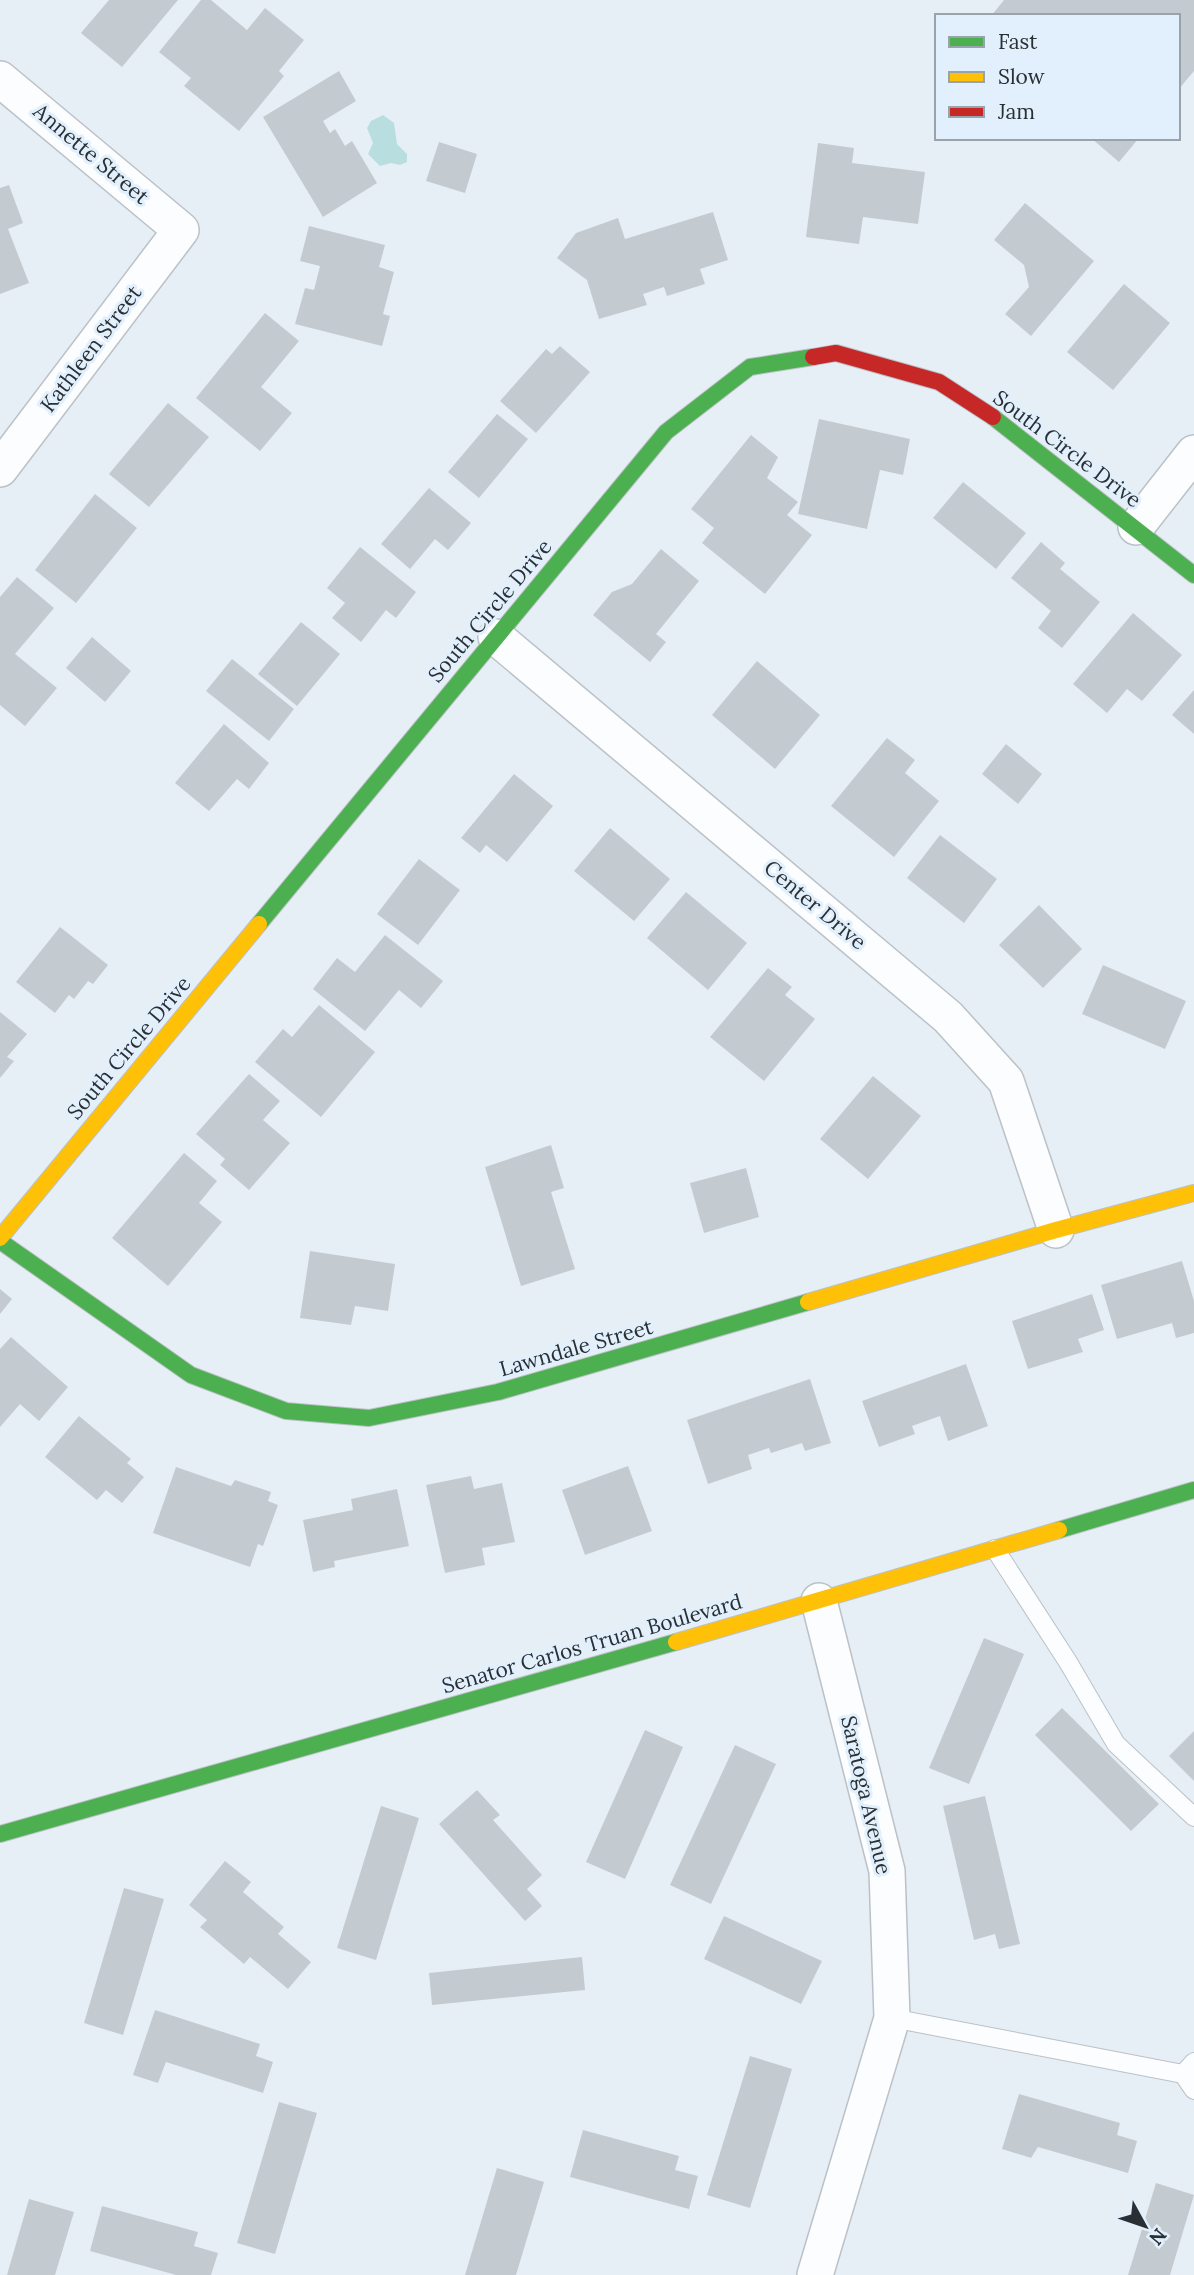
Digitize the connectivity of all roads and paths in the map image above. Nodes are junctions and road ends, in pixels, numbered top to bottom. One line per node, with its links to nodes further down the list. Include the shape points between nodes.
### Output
1 (0, 79): 2 (street, Annette Street)
2 (181, 230): 4 (street, Kathleen Street)
3 (1194, 453): 5 (street)
4 (0, 469)
5 (1136, 527): 6 (street, South Circle Drive); 7 (street, South Circle Drive, via 1002,423 939,382 836,353 750,367 666,432)
6 (1194, 575)
7 (496, 637): 9 (street, Center Drive, via 948,1017 1006,1082); 10 (street, South Circle Drive)
8 (1194, 1193): 9 (street, Lawndale Street)
9 (1056, 1230): 10 (street, Lawndale Street, via 498,1392 369,1418 286,1412 191,1375)
10 (0, 1239)
11 (1194, 1490): 12 (street, Senator Carlos Truan Boulevard)
12 (995, 1549): 13 (street, Senator Carlos Truan Boulevard); 14 (lane, via 1115,1744)
13 (819, 1601): 15 (street, Senator Carlos Truan Boulevard); 16 (street, Saratoga Avenue, via 887,1871)
14 (1194, 1817)
15 (0, 1835)
16 (892, 2018): 17 (lane); 19 (street, Saratoga Avenue)
17 (1188, 2068): 18 (lane)
18 (1194, 2090)
19 (815, 2275)

